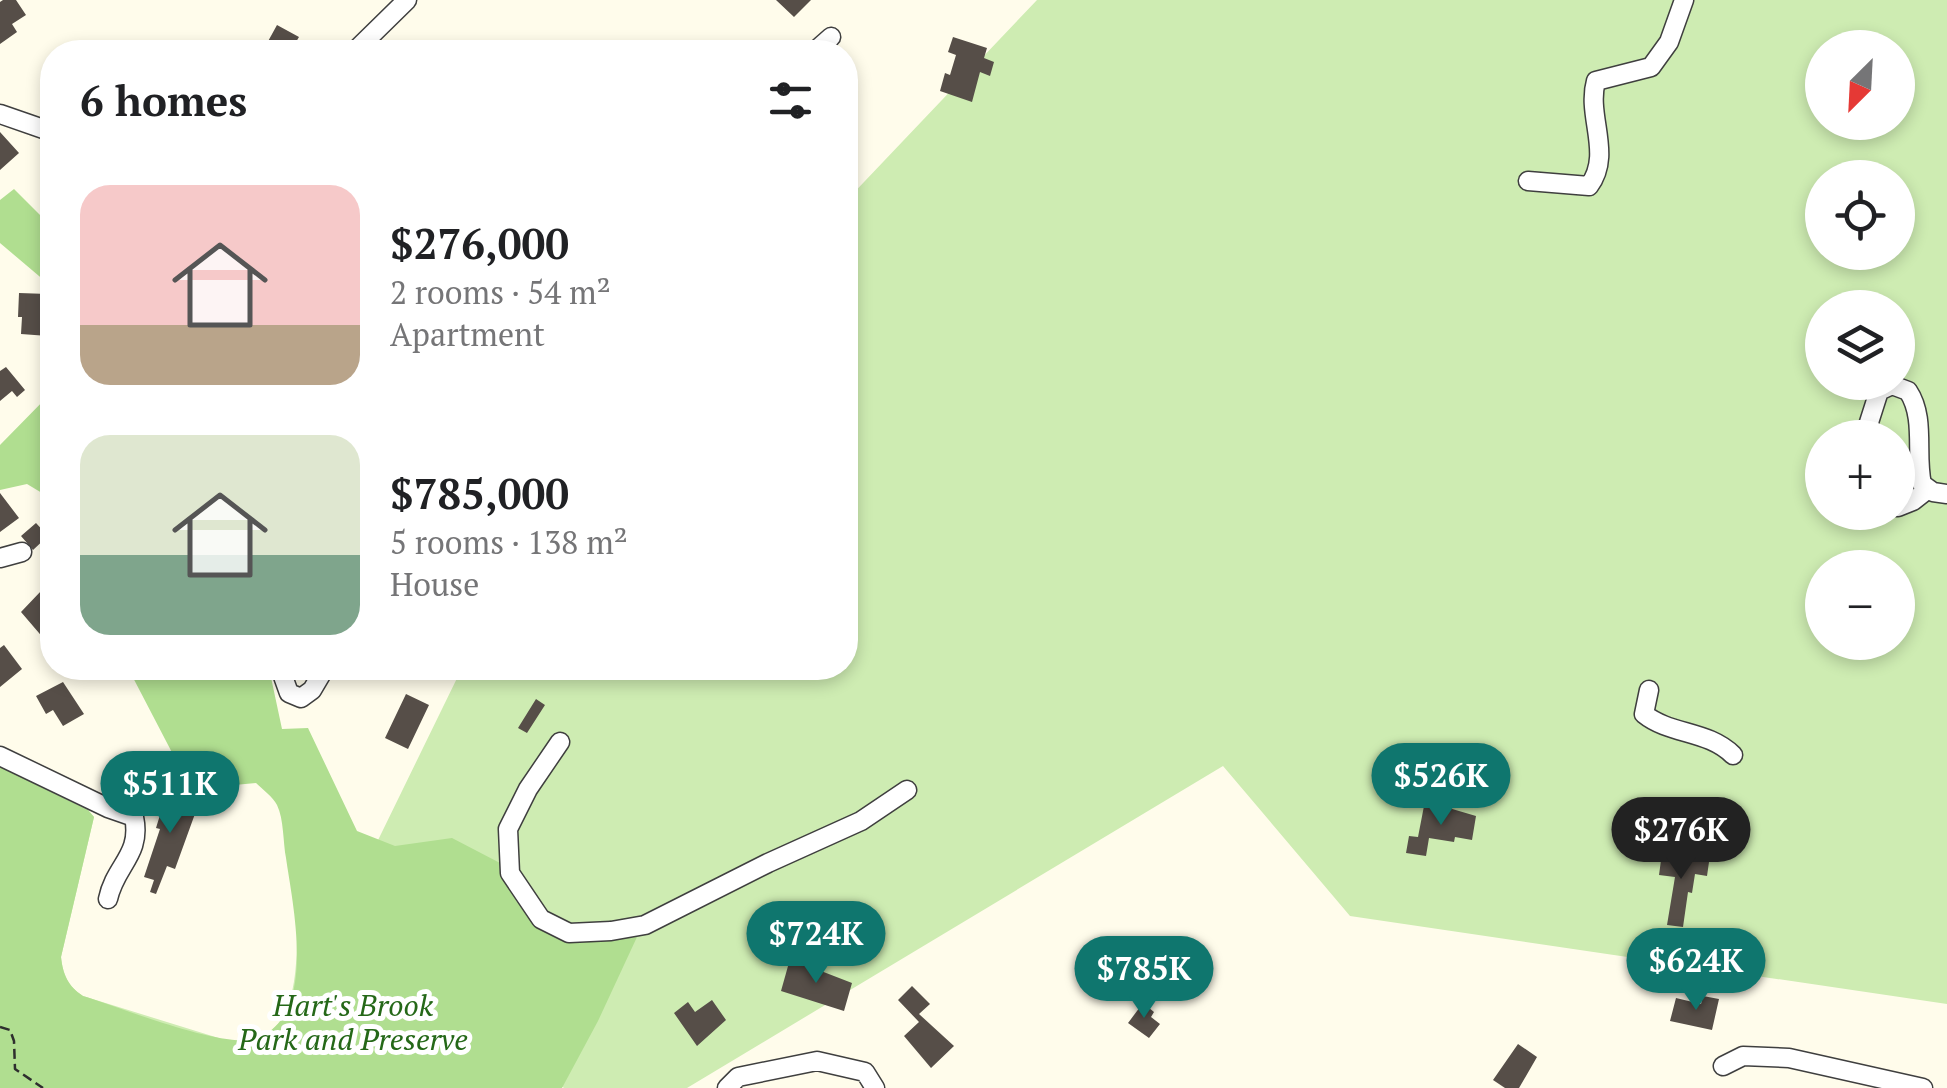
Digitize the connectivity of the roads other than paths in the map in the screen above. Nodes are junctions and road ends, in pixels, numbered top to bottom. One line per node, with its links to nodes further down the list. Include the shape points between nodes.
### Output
1 (407, 0): 4 (street)
2 (1684, 0): 8 (street, via 1669,42 1651,67 1596,81 1590,101 1600,149 1598,174 1589,186)
3 (831, 37): 5 (street)
4 (366, 40)
5 (828, 40)
6 (0, 114): 7 (street)
7 (40, 128)
8 (1528, 181)
9 (1870, 420): 10 (street, via 1879,391 1892,385 1908,391)
10 (1927, 490): 11 (street); 12 (street)
11 (1947, 494)
12 (1915, 499)
13 (22, 552): 14 (street)
14 (0, 558)
15 (283, 680): 16 (street, via 295,697 307,696)
16 (318, 680)
17 (1649, 690): 19 (street, via 1644,714 1657,724 1704,737)
18 (560, 742): 21 (street, via 508,829 510,873 541,919 569,932 645,925 860,821)
19 (1733, 754)
20 (0, 756): 22 (street, via 134,817 134,852 112,878)
21 (907, 790)
22 (108, 899)
23 (1723, 1066): 26 (street, via 1743,1056 1789,1058)
24 (727, 1088): 25 (street, via 738,1078 818,1062 865,1072)
25 (875, 1088)
26 (1923, 1088)

